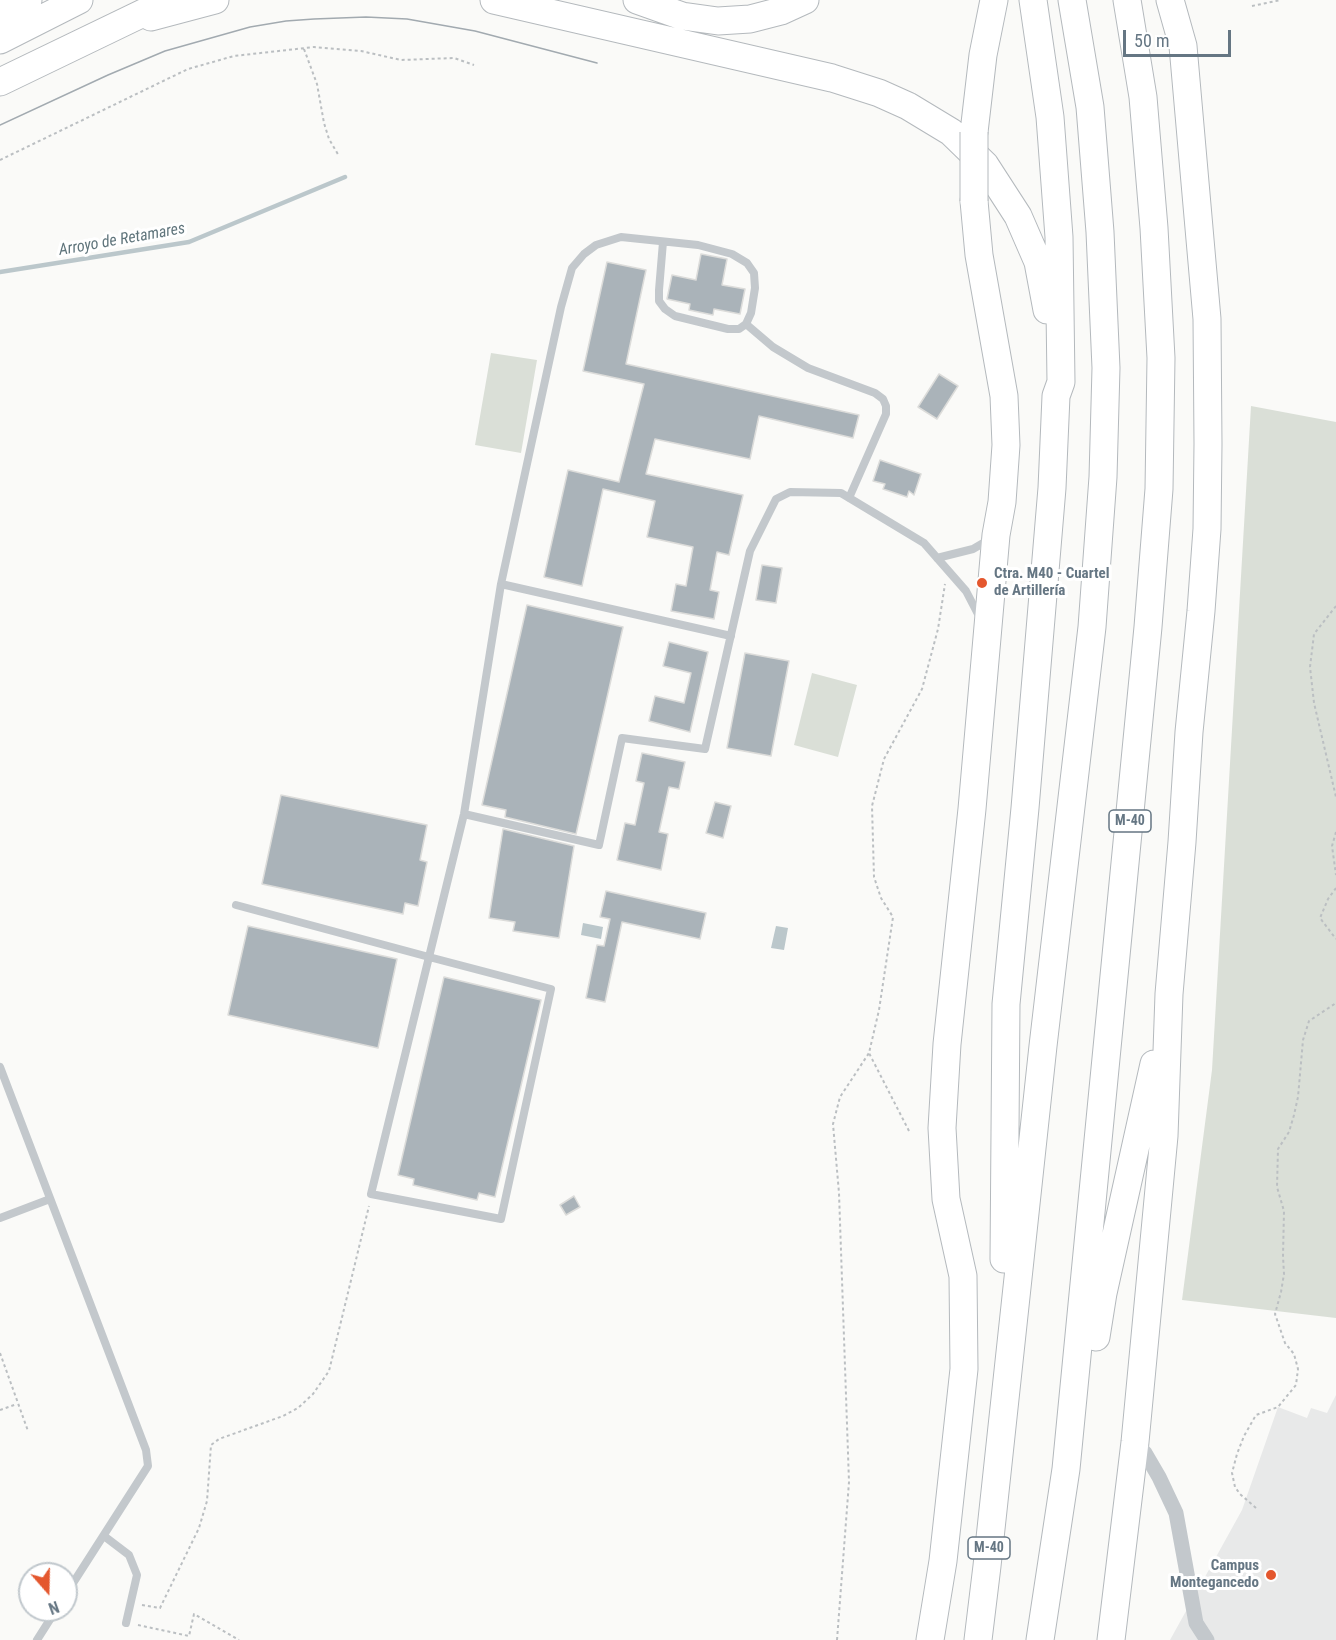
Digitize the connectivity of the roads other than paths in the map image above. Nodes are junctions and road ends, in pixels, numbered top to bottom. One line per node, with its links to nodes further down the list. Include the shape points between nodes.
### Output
1 (28, 0): 14 (highway)
2 (79, 0): 16 (highway)
3 (170, 0): 15 (highway)
4 (215, 0): 15 (highway)
5 (494, 0): 21 (highway, via 832,78 908,106 951,132 985,165 1018,216 1038,262 1046,304 1048,382)
6 (638, 0): 7 (highway, via 682,16 718,21 750,19)
7 (805, 0)
8 (994, 0): 23 (highway, bridge, via 974,132 974,201 1005,396 1006,445)
9 (1033, 0): 21 (highway, via 1050,117 1059,237 1061,382)
10 (1072, 0): 36 (highway, M-40, via 1090,107 1101,232 1106,368 1103,477 1092,627)
11 (1127, 0): 37 (highway, M-40, via 1143,96 1154,228 1161,358 1159,489 1149,627)
12 (1170, 0): 17 (highway)
13 (1190, 0): 17 (highway)
14 (0, 14)
15 (110, 29): 18 (highway)
16 (0, 40)
17 (1183, 46): 31 (highway, via 1207,319 1207,529)
18 (0, 82)
19 (663, 242): 20 (lane, via 732,254 747,263 754,273 755,288); 20 (lane, via 659,301 665,309 675,316 728,330); 25 (lane, via 621,237 605,241 584,254 572,268)
20 (746, 324): 22 (lane, via 773,347 808,368 883,399 886,414)
21 (1056, 396): 36 (highway, via 1052,488 1006,1004)
22 (849, 498): 24 (lane, via 924,543); 27 (lane, via 841,493 790,492 776,499 750,551)
23 (996, 535): 24 (lane, via 974,549); 26 (highway)
24 (937, 558): 26 (lane, via 966,591)
25 (501, 584): 27 (lane); 28 (lane)
26 (988, 634): 43 (highway, via 942,1128 946,1199 963,1276 964,1370 943,1561)
27 (731, 636): 28 (lane, via 705,750 622,738 599,845)
28 (464, 814): 30 (lane)
29 (236, 905): 30 (lane)
30 (429, 957): 30 (lane, via 371,1194 501,1219 551,989)
31 (1170, 993): 35 (highway, via 1164,1136); 37 (highway, via 1103,1293 1084,1417)
32 (0, 1067): 33 (lane)
33 (50, 1199): 34 (lane); 38 (lane, via 146,1450 148,1466)
34 (0, 1218)
35 (1135, 1442): 46 (highway); 47 (street, via 1159,1477 1176,1513 1196,1623)
36 (999, 1455): 44 (highway, M-40)
37 (1066, 1470): 45 (highway, M-40)
38 (104, 1536): 39 (lane); 41 (lane, via 129,1555 137,1575)
39 (78, 1576)
40 (48, 1622): 42 (lane)
41 (126, 1623)
42 (37, 1640)
43 (930, 1640)
44 (978, 1640)
45 (1040, 1640)
46 (1111, 1640)
47 (1207, 1640)

